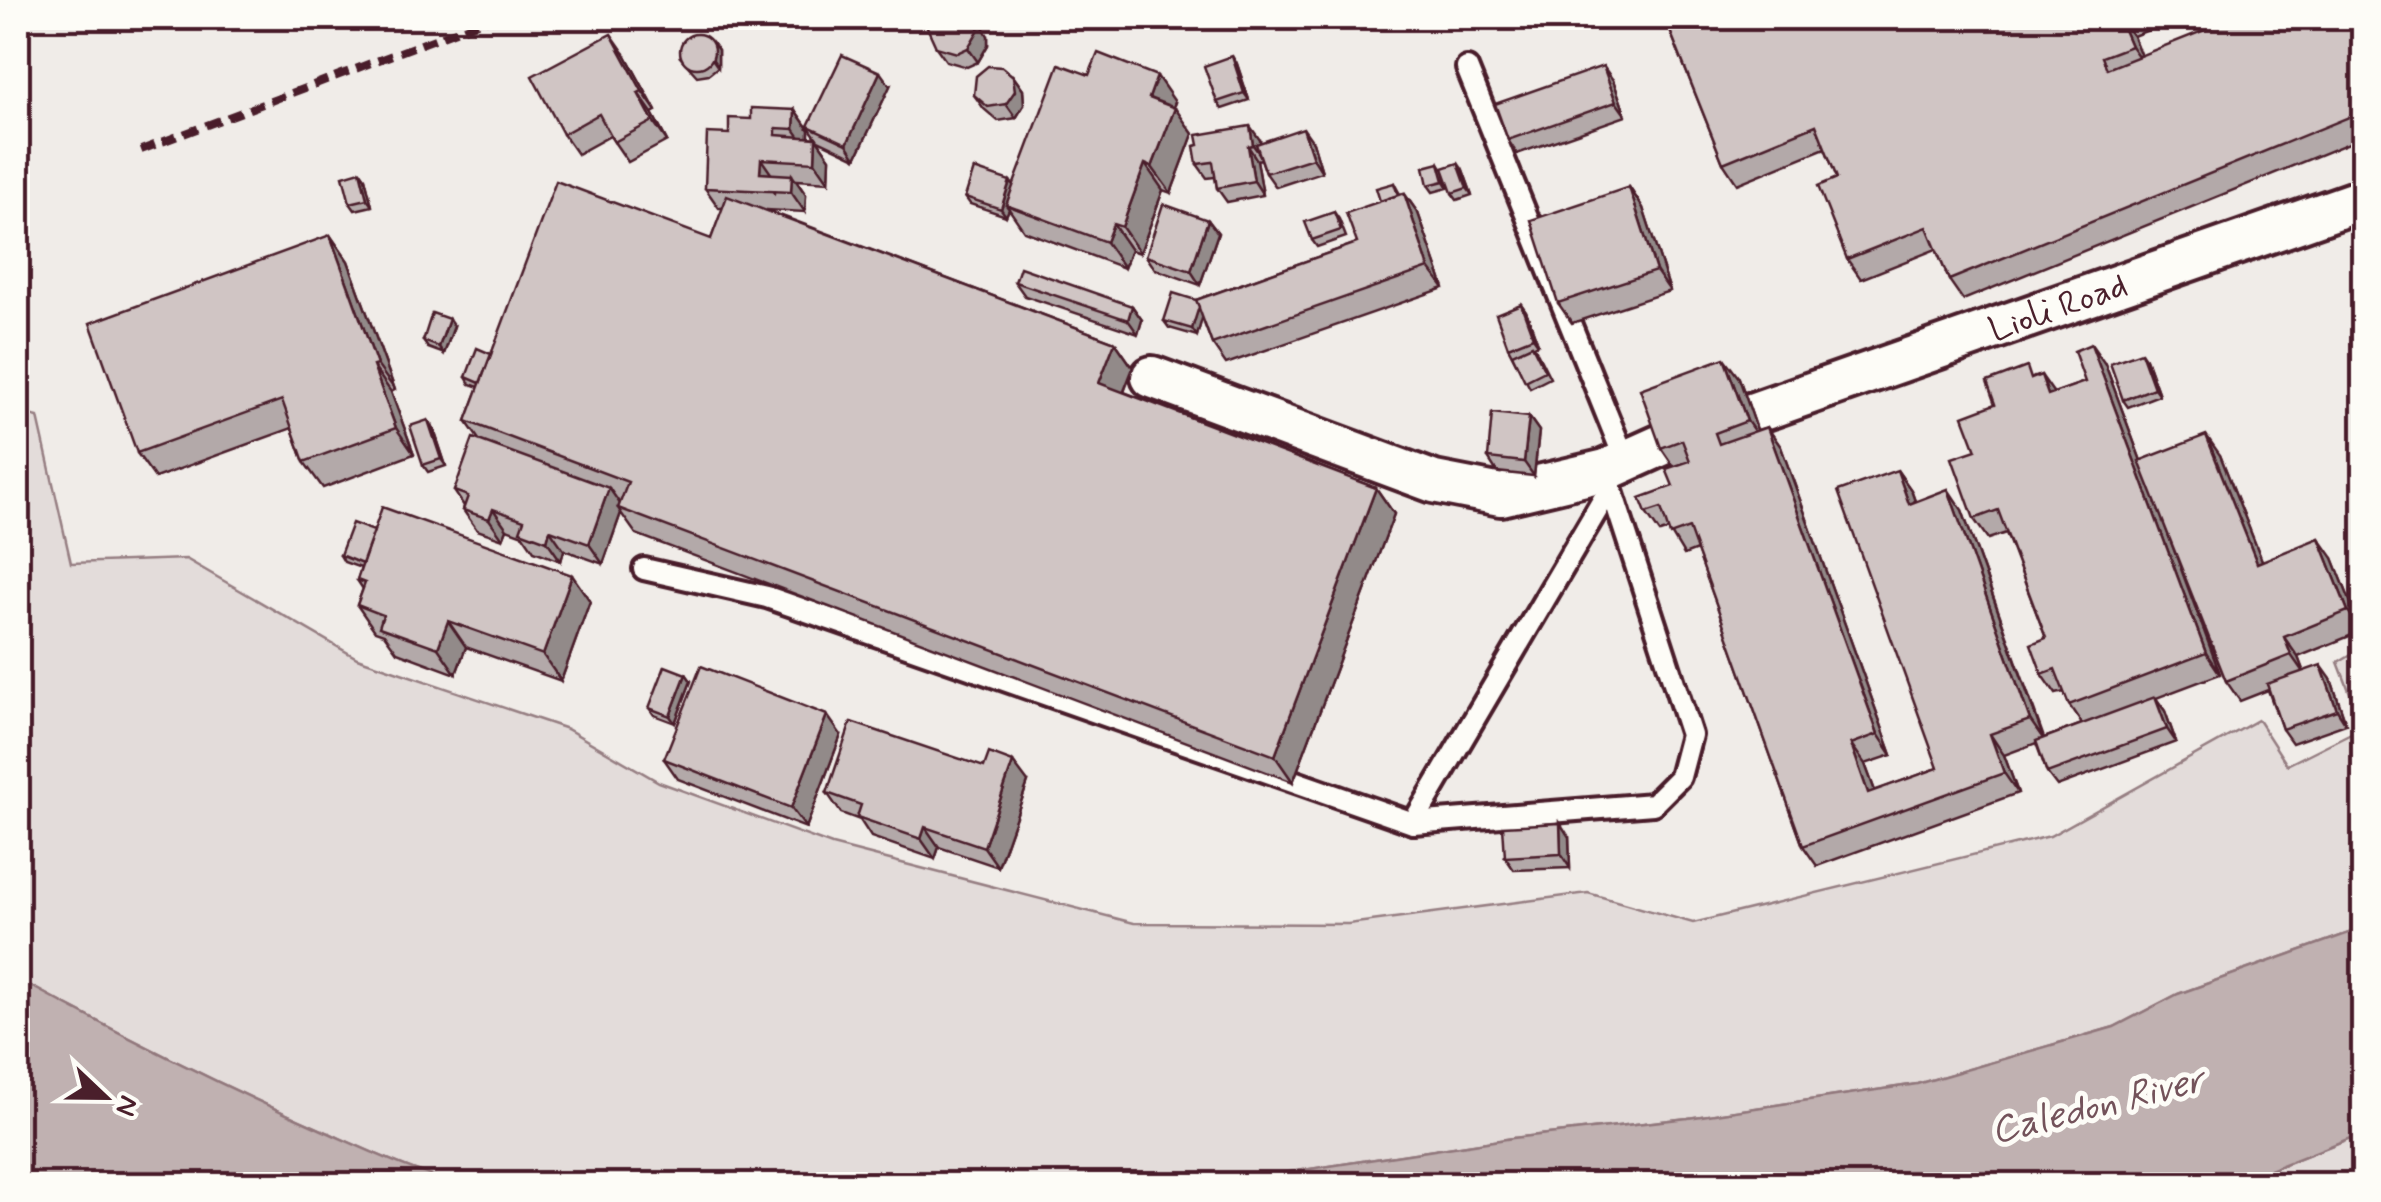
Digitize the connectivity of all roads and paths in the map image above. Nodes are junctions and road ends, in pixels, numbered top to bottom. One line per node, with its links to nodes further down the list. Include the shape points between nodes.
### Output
1 (1467, 68): 6 (lane)
2 (2364, 199): 4 (street, Lioli Road)
3 (1152, 377): 6 (street, via 1434,482 1501,494)
4 (1752, 414)
5 (1666, 443): 6 (street)
6 (1614, 474): 8 (lane); 8 (lane, via 1690,734 1680,777 1652,804)
7 (644, 569): 8 (lane, via 767,597)
8 (1413, 824)

